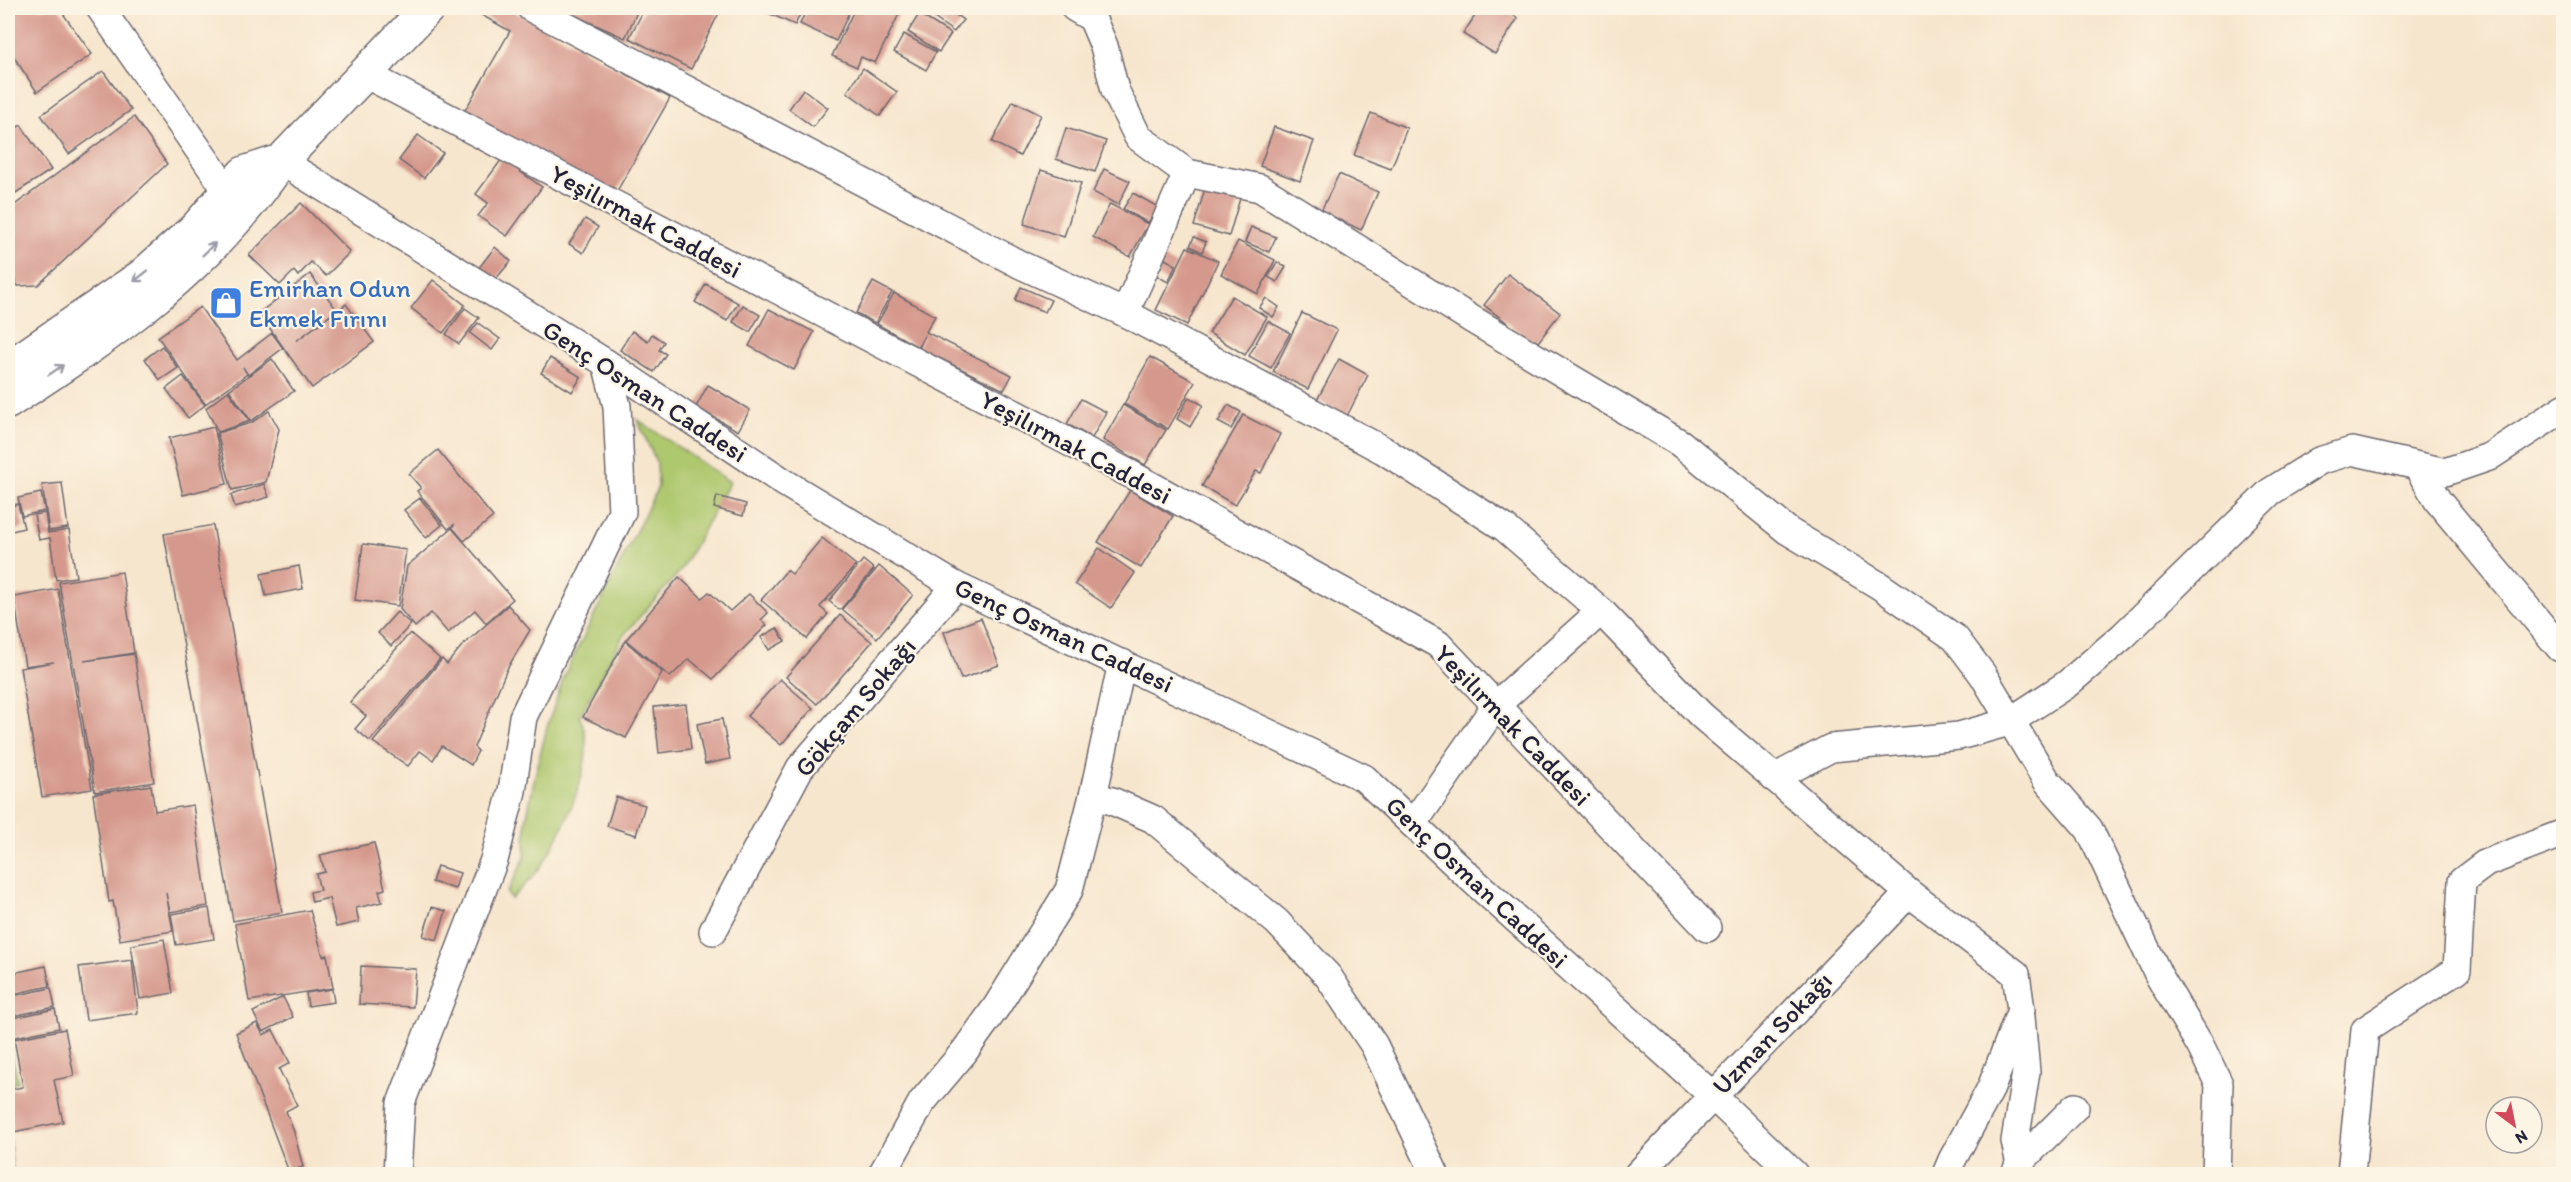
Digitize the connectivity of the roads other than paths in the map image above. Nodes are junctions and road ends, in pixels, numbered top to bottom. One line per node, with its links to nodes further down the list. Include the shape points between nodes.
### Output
1 (100, 8): 8 (street)
2 (428, 8): 5 (main road)
3 (531, 8): 9 (street, via 1021,265)
4 (1075, 8): 7 (street, via 1092,18 1116,90 1138,137)
5 (365, 74): 6 (main road); 19 (street, Yeşilırmak Caddesi, via 1132,475 1428,638)
6 (281, 161): 8 (main road, via 244,173); 10 (street, Genç Osman Caddesi); 12 (main road, one-way to 6, via 152,303 211,248)
7 (1187, 173): 9 (street); 20 (street, via 1260,188 1680,443 1788,531 1880,586 1954,638 1983,675)
8 (228, 192): 11 (main road, one-way to 11, via 196,228 142,276)
9 (1125, 313): 16 (street, via 1383,450 1505,528)
10 (606, 363): 15 (street, Genç Osman Caddesi, via 785,483); 32 (street, via 617,406 622,512 523,717 512,791 494,860 401,1103)
11 (8, 368)
12 (8, 402)
13 (2564, 408): 14 (street, via 2489,457 2445,472)
14 (2417, 466): 17 (street, via 2438,501); 20 (street, via 2352,451 2319,461 2280,485 2123,636 2067,684)
15 (956, 586): 18 (street, Genç Osman Caddesi); 27 (street, Gökçam Sokağı, via 800,768)
16 (1601, 611): 19 (street); 21 (street, via 1701,715)
17 (2560, 648)
18 (1122, 663): 22 (street); 23 (street, Genç Osman Caddesi, via 1364,778)
19 (1496, 705): 23 (street); 26 (street, Yeşilırmak Caddesi)
20 (2009, 722): 21 (street, via 1959,736 1831,748); 38 (street, via 2047,781 2089,829 2159,976 2219,1084)
21 (1774, 778): 25 (street)
22 (1093, 796): 33 (street, via 1069,890 997,1006 922,1102); 34 (street, via 1153,819 1277,922 1328,976 1374,1045)
23 (1413, 824): 29 (street, Genç Osman Caddesi)
24 (2564, 833): 39 (street, via 2486,863 2462,881 2457,970 2364,1030)
25 (1909, 893): 28 (street, via 2016,974); 29 (street, Uzman Sokağı)
26 (1707, 928)
27 (714, 931)
28 (2021, 1010): 31 (street, via 2026,1072 2015,1141); 37 (street, via 1991,1088)
29 (1712, 1095): 35 (street, Uzman Sokağı); 36 (street, Genç Osman Caddesi)
30 (2075, 1107): 31 (street)
31 (2019, 1170)
32 (397, 1174)
33 (882, 1174)
34 (1435, 1174)
35 (1638, 1174)
36 (1794, 1174)
37 (1947, 1174)
38 (2216, 1174)
39 (2351, 1174)

